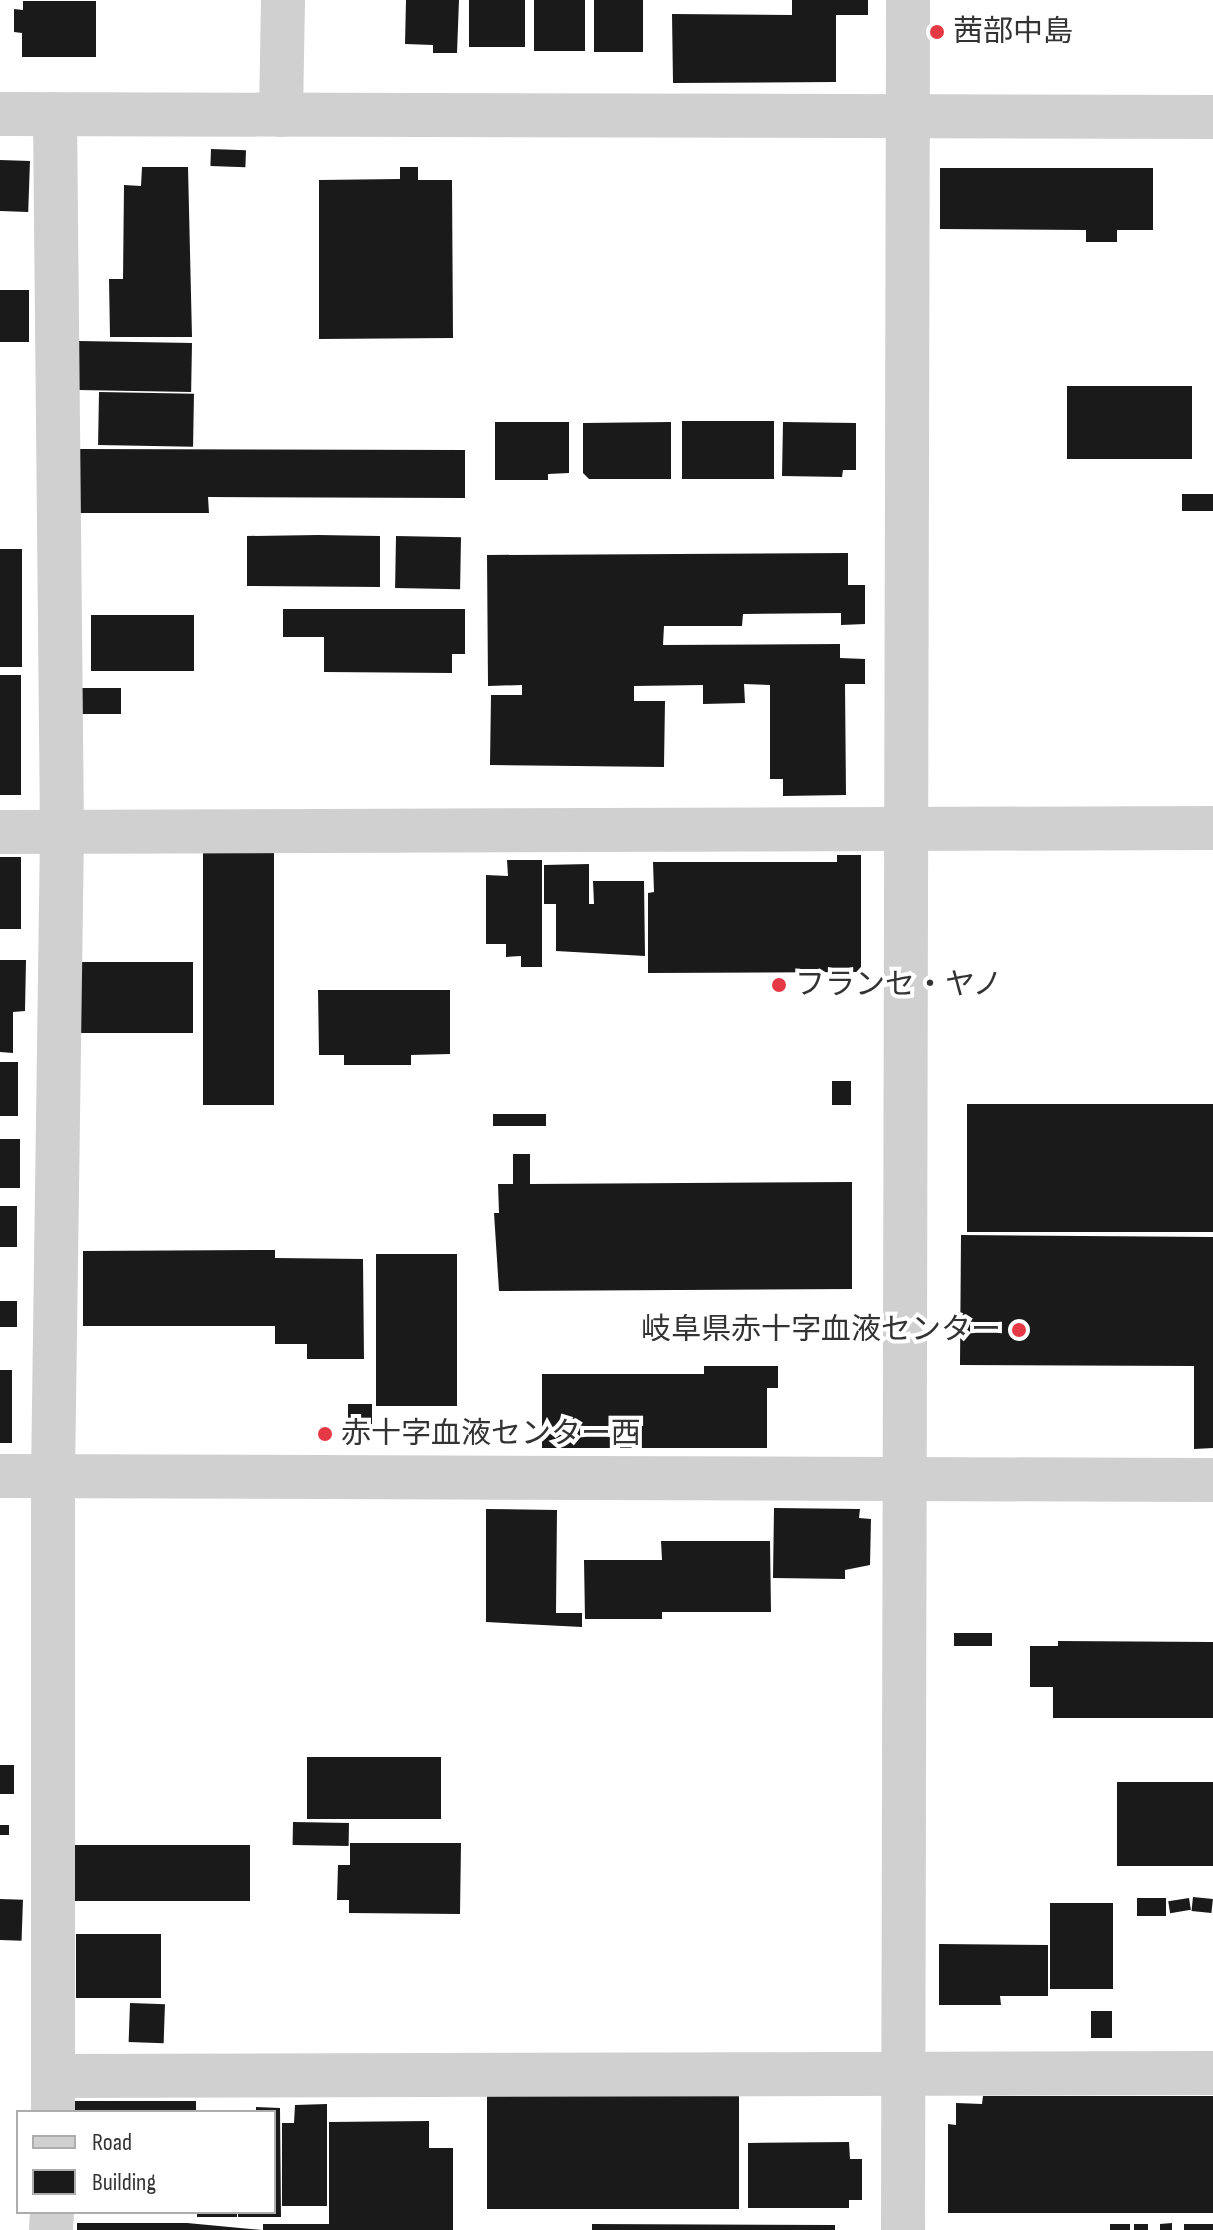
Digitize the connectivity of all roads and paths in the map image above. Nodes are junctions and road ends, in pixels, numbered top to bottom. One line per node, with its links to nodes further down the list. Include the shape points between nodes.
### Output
1 (283, 0): 5 (street)
2 (908, 0): 6 (street)
3 (0, 114): 4 (street)
4 (55, 114): 5 (street); 11 (street)
5 (281, 115): 6 (street)
6 (909, 116): 7 (street); 8 (street)
7 (1213, 117)
8 (907, 828): 9 (street); 11 (street); 14 (street)
9 (1213, 828)
10 (0, 832): 11 (street)
11 (62, 832): 13 (street)
12 (0, 1476): 13 (street)
13 (53, 1477): 14 (street); 18 (street)
14 (904, 1480): 15 (street); 16 (street)
15 (1213, 1480)
16 (904, 2073): 17 (street); 18 (street); 19 (street)
17 (1213, 2073)
18 (53, 2094)
19 (903, 2230)

